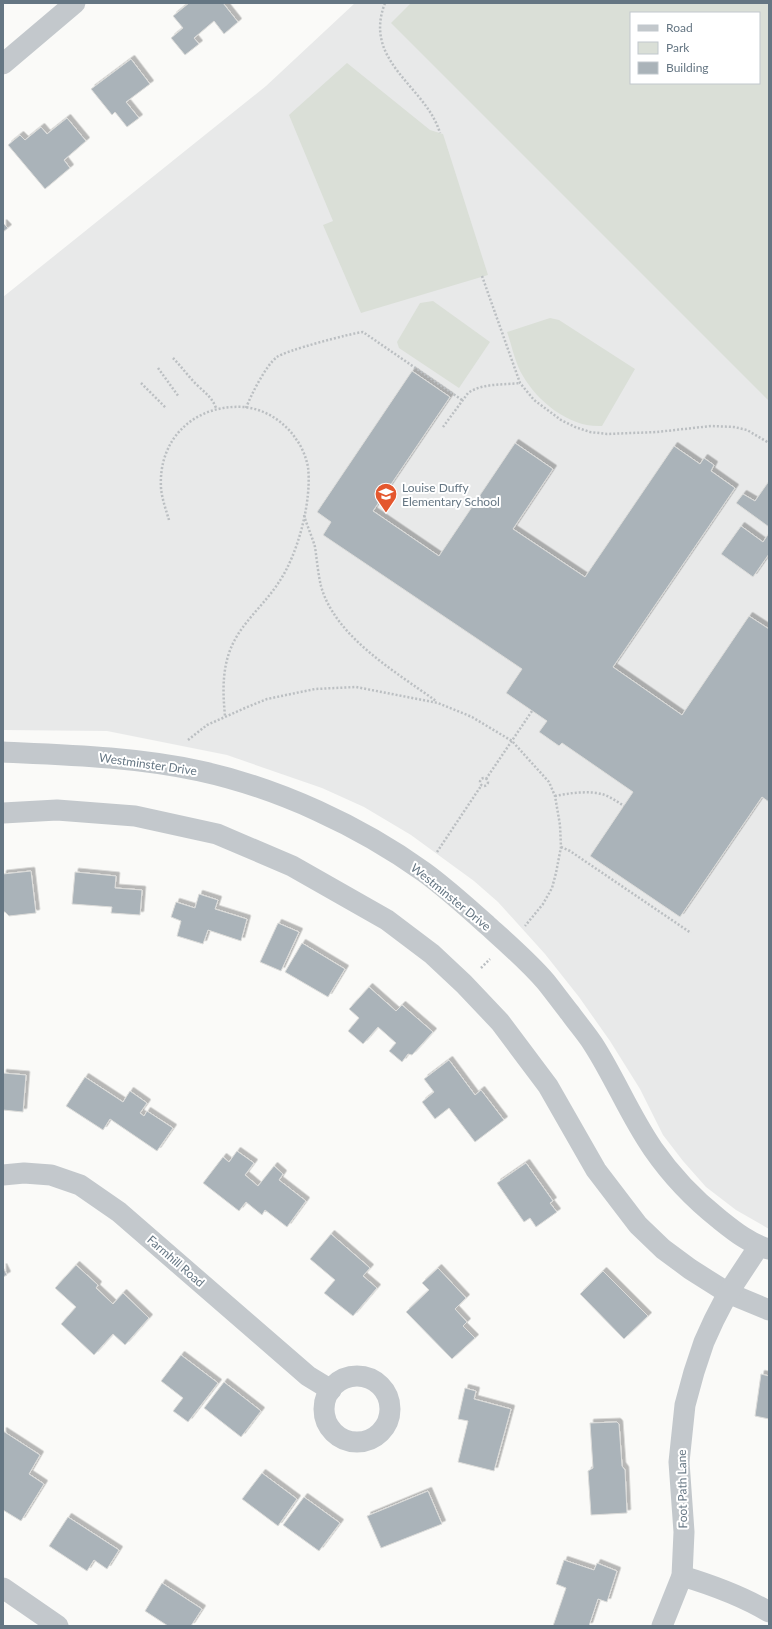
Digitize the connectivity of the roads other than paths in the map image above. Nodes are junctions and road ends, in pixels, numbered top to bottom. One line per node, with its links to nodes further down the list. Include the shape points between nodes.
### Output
1 (75, 3): 2 (street)
2 (3, 64)
3 (3, 752): 6 (street, Westminster Drive, via 76,755 140,762 200,771 250,784 342,823 424,872 496,933 545,981 593,1044 654,1150 683,1185 734,1231)
4 (3, 813): 7 (street, via 57,810 135,816 217,834 292,866 387,920 432,954 500,1022 548,1086 596,1170 638,1225 663,1249)
5 (3, 1175): 9 (street, Farmhill Road, via 24,1173 51,1176 80,1185 119,1212 308,1376)
6 (764, 1247): 7 (street, Foot Path Lane)
7 (728, 1293): 8 (street); 10 (street, Foot Path Lane, via 704,1342 685,1405 680,1462 684,1532)
8 (769, 1310)
9 (331, 1390)
10 (682, 1576): 12 (street, via 751,1601); 14 (street, Foot Path Lane)
11 (3, 1588): 13 (street)
12 (769, 1612)
13 (58, 1626)
14 (662, 1626)

